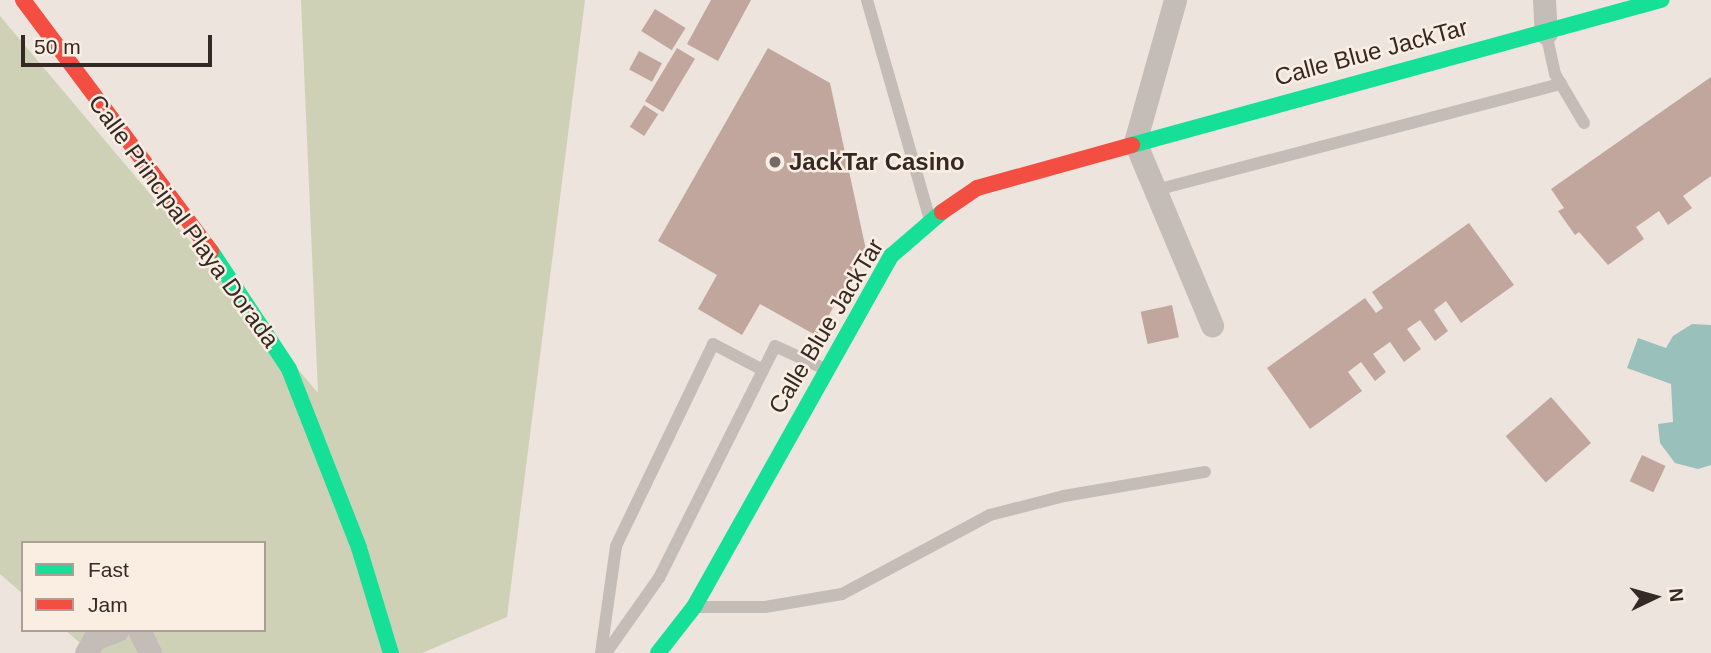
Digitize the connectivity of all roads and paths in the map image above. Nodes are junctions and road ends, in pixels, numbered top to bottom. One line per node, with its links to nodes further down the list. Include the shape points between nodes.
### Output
1 (23, 0): 21 (street, Calle Principal Playa Dorada, via 204,241 289,369 359,548)
2 (867, 0): 11 (lane)
3 (1175, 0): 9 (street)
4 (1544, 0): 6 (street)
5 (1661, 0): 6 (street, Calle Blue JackTar)
6 (1546, 33): 7 (lane); 9 (street, Calle Blue JackTar)
7 (1561, 84): 8 (lane); 10 (lane)
8 (1584, 123)
9 (1135, 142): 10 (street); 11 (street, Calle Blue JackTar, via 977,188)
10 (1156, 190): 12 (street)
11 (930, 220): 14 (street, Calle Blue JackTar, via 891,256)
12 (1212, 325)
13 (763, 370): 14 (lane, via 775,346); 22 (lane, via 659,578); 22 (lane, via 713,344 616,546)
14 (828, 370): 16 (street, Calle Blue JackTar)
15 (1205, 472): 16 (lane, via 1065,496 990,515 842,594 765,607)
16 (694, 607): 23 (street, Calle Blue JackTar)
17 (112, 632): 19 (street, via 94,639)
18 (140, 632): 20 (street)
19 (86, 653)
20 (150, 653)
21 (391, 653)
22 (603, 653)
23 (658, 653)

